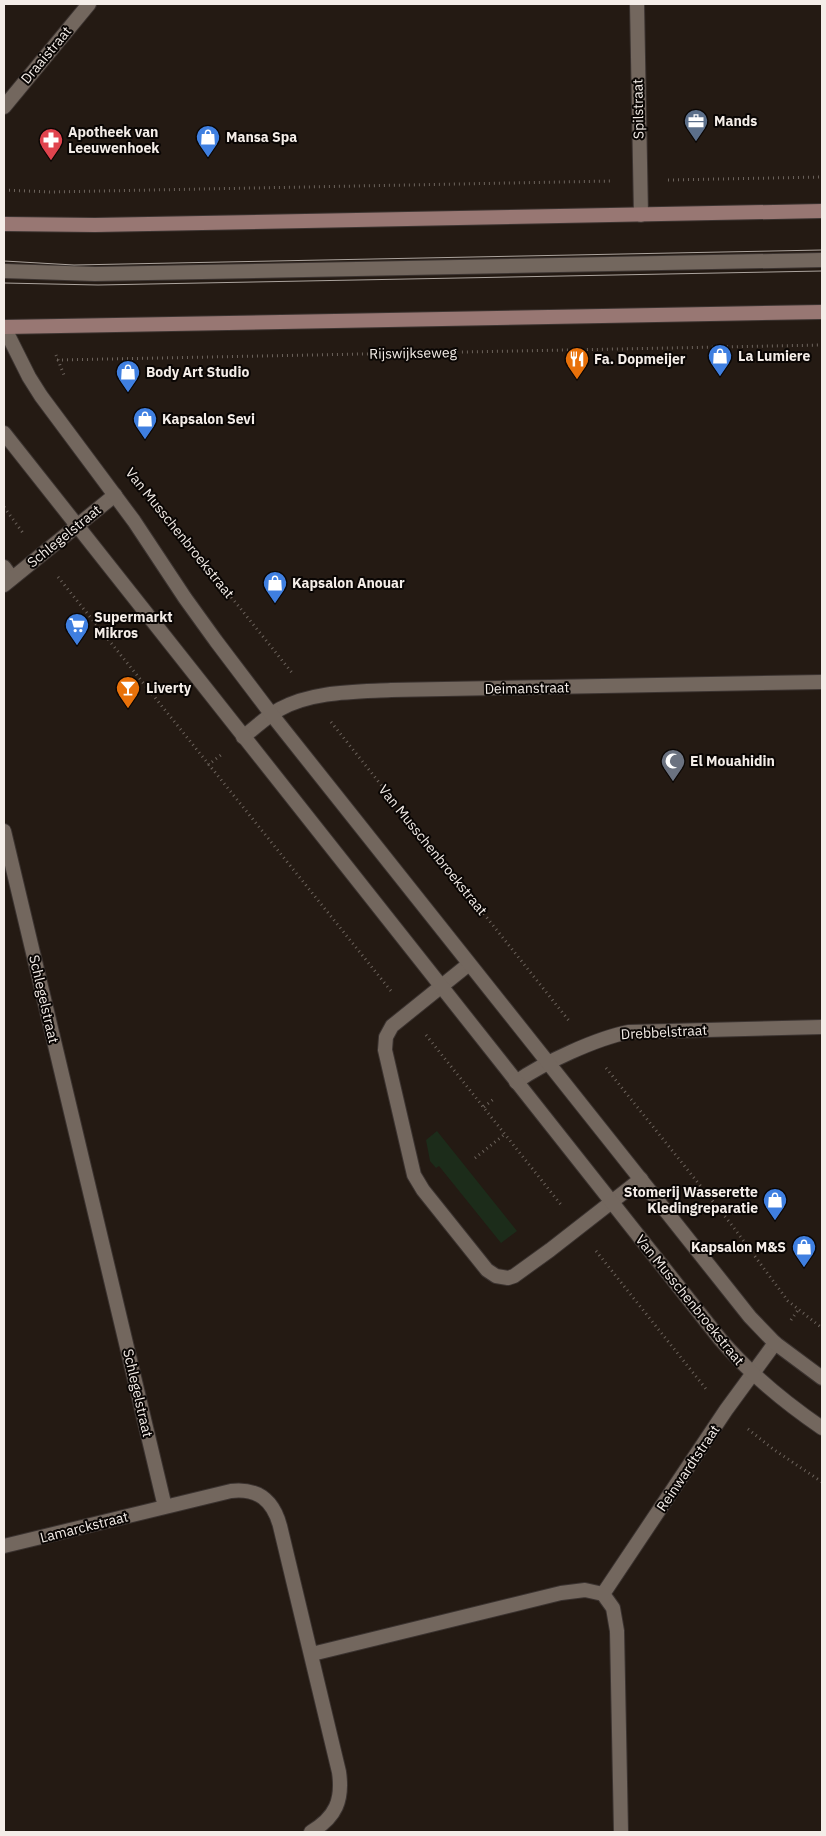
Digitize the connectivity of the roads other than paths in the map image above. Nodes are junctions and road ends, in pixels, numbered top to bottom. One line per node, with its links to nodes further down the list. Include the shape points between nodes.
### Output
1 (89, 4): 3 (street, Draaistraat)
2 (636, 4): 5 (street, Spilstraat)
3 (4, 107)
4 (822, 211): 5 (main road)
5 (641, 214): 6 (main road)
6 (4, 224)
7 (822, 260): 8 (street, via 105,274)
8 (4, 272)
9 (822, 312): 10 (main road)
10 (4, 327): 12 (street, Van Musschenbroekstraat, via 29,377 50,409)
11 (4, 434): 13 (street, Van Musschenbroekstraat)
12 (115, 495): 13 (street, Schlegelstraat); 16 (street, Van Musschenbroekstraat, via 192,608)
13 (76, 526): 14 (street, Schlegelstraat); 17 (street, Van Musschenbroekstraat)
14 (7, 576)
15 (822, 682): 16 (street, Deimanstraat, via 391,690 311,698 293,703)
16 (272, 715): 17 (street, Deimanstraat); 19 (street, Van Musschenbroekstraat)
17 (243, 737): 20 (street, Van Musschenbroekstraat)
18 (4, 831): 30 (street, Schlegelstraat)
19 (469, 964): 20 (street); 22 (street, Van Musschenbroekstraat)
20 (440, 986): 23 (street, Van Musschenbroekstraat); 25 (street, via 389,1030 385,1041 386,1054 414,1175 483,1266 496,1276 514,1276)
21 (822, 1027): 22 (street, Drebbelstraat, via 629,1032 588,1045)
22 (548, 1064): 23 (street, Drebbelstraat); 24 (street, Van Musschenbroekstraat)
23 (516, 1082): 25 (street, Van Musschenbroekstraat)
24 (641, 1179): 25 (street); 26 (street, Van Musschenbroekstraat, via 750,1317)
25 (611, 1202): 27 (street, Van Musschenbroekstraat, via 720,1339)
26 (775, 1343): 27 (street, Reinwardtstraat); 28 (street, Van Musschenbroekstraat)
27 (752, 1374): 29 (street, Van Musschenbroekstraat); 32 (street, Reinwardtstraat)
28 (822, 1378)
29 (822, 1428)
30 (165, 1507): 31 (street, Lamarckstraat); 33 (street, via 242,1490 265,1499 279,1521)
31 (4, 1546)
32 (603, 1594): 33 (street, via 585,1590 561,1593); 35 (street, via 613,1608 617,1631)
33 (312, 1654): 34 (street, via 341,1786 336,1808 325,1823)
34 (312, 1832)
35 (621, 1832)

